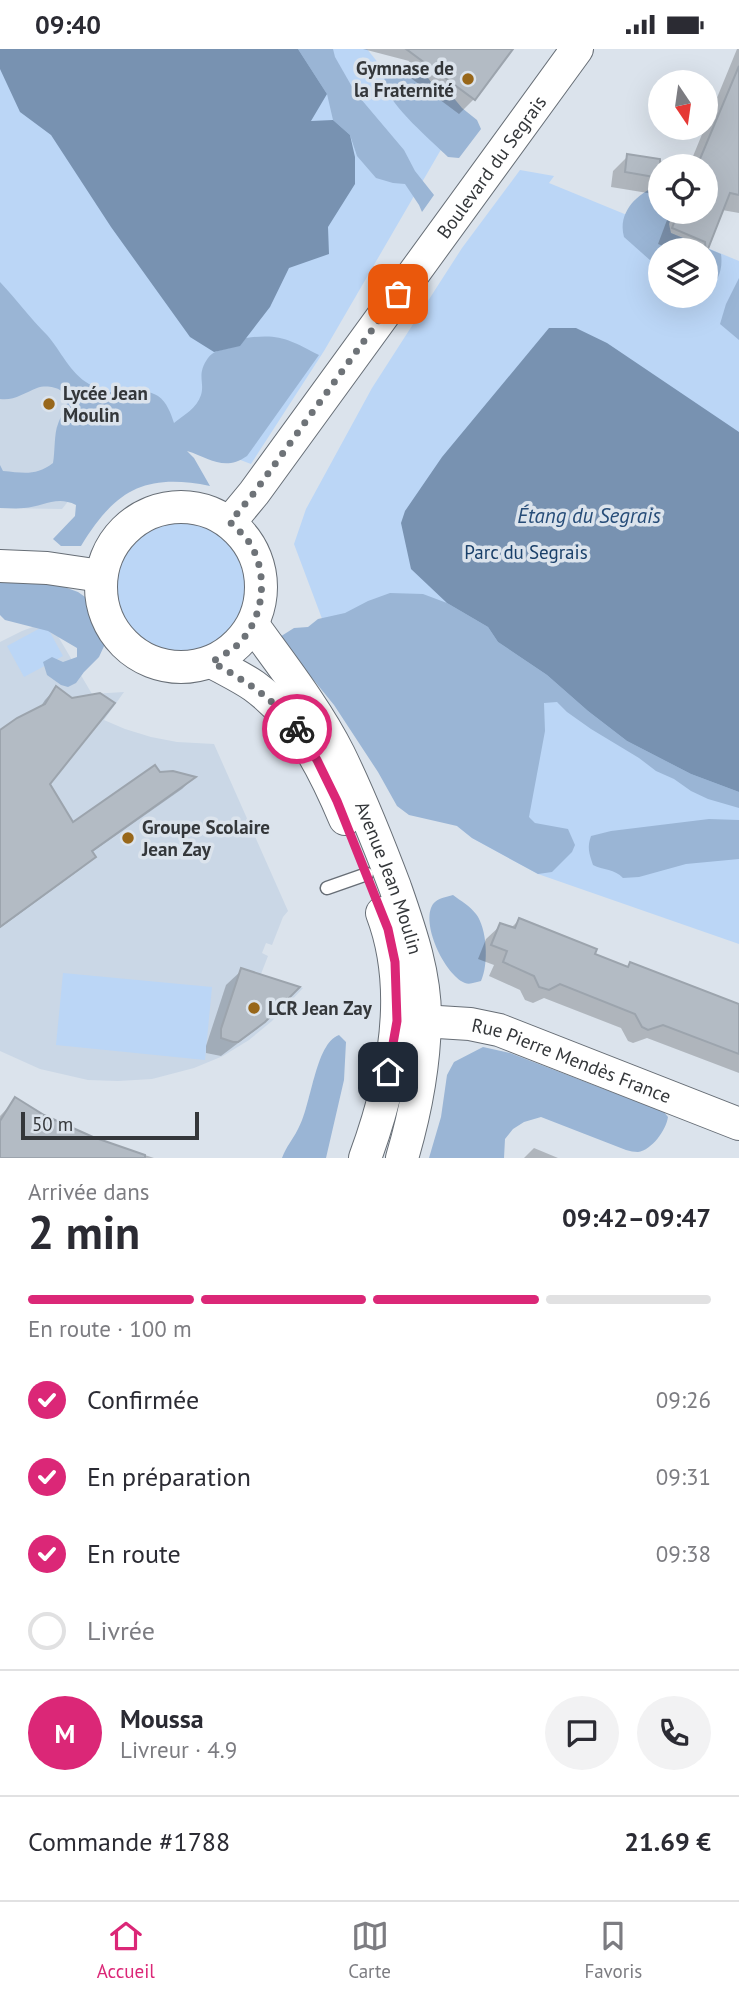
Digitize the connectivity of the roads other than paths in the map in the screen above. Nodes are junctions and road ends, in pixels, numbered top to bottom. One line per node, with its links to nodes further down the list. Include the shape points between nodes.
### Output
1 (577, 49): 2 (street, Boulevard du Segrais)
2 (230, 522): 4 (street, via 205,510 177,506 150,513 126,527 109,549); 5 (street, via 249,543 261,569 262,598)
3 (0, 566): 4 (street)
4 (101, 576): 6 (street, via 103,610 119,639 146,660 179,668)
5 (253, 625): 6 (street, via 235,647); 9 (street, Avenue Jean Moulin, via 338,752 389,872 412,937 422,983)
6 (212, 662): 7 (street, Avenue Jean Moulin, via 254,686 296,727 332,791)
7 (367, 874): 8 (lane); 9 (street, Avenue Jean Moulin, via 388,929)
8 (327, 888)
9 (410, 1037): 10 (street, Rue Pierre Mendès France, via 470,1024 499,1030); 11 (street, Avenue Jean Moulin, via 384,1098)
10 (739, 1124)
11 (386, 1154)

